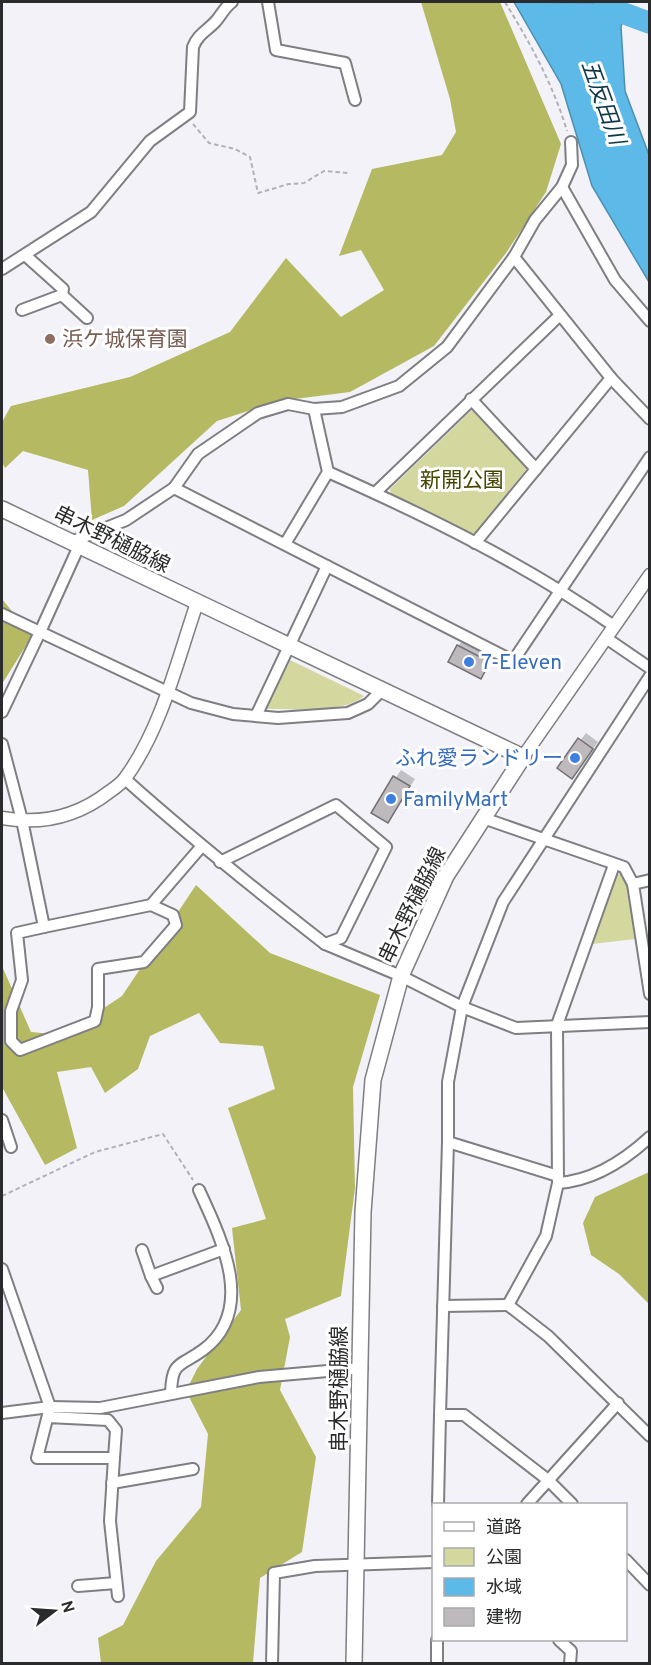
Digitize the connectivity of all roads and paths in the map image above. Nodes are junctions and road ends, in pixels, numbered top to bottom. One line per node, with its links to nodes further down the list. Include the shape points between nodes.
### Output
1 (232, 2): 5 (street, via 196,38 192,99)
2 (268, 2): 4 (street, via 276,50 345,63)
3 (505, 2): 6 (path, via 536,54)
4 (355, 100)
5 (186, 116): 7 (path, via 209,143 250,157 258,193 304,183 324,171); 9 (street, via 150,141 91,212)
6 (571, 142): 8 (street, via 572,165)
7 (348, 172)
8 (562, 187): 10 (street, via 535,220); 16 (street, via 615,280)
9 (24, 255): 11 (street); 12 (street, via 63,289)
10 (514, 257): 14 (street); 19 (street, via 447,347 399,386 342,407)
11 (2, 269)
12 (62, 295): 13 (street); 15 (street)
13 (22, 310)
14 (560, 315): 17 (street); 18 (street)
15 (87, 318)
16 (650, 321)
17 (611, 378): 20 (street); 22 (street)
18 (471, 399): 22 (street); 25 (street)
19 (314, 409): 23 (street); 24 (street, via 288,404 258,413 198,454)
20 (650, 419)
21 (650, 457): 32 (street)
22 (536, 469): 27 (street)
23 (328, 472): 25 (street); 29 (street)
24 (174, 488): 28 (street, via 126,520); 29 (street)
25 (375, 493): 27 (street)
26 (2, 509): 28 (main road, 串木野樋脇線)
27 (475, 543): 32 (street)
28 (75, 544): 33 (main road, 串木野樋脇線); 36 (street)
29 (285, 544): 30 (street)
30 (327, 566): 32 (street, via 513,661); 38 (street)
31 (650, 575): 35 (street)
32 (561, 589): 35 (street)
33 (197, 603): 38 (main road, 串木野樋脇線); 42 (street)
34 (2, 614): 36 (street)
35 (614, 626): 37 (street)
36 (40, 632): 42 (street); 43 (street)
37 (606, 638): 39 (street); 46 (street)
38 (289, 647): 41 (main road, 串木野樋脇線); 44 (street)
39 (650, 668)
40 (650, 676): 51 (street)
41 (381, 691): 44 (street, via 368,704 348,713); 46 (main road, 串木野樋脇線)
42 (167, 692): 44 (street, via 209,708); 47 (street, via 148,741)
43 (2, 712)
44 (256, 716)
45 (2, 744): 50 (street)
46 (523, 757): 49 (main road, 串木野樋脇線)
47 (125, 779): 50 (street, via 96,803 67,817); 52 (street)
48 (2, 818): 50 (street)
49 (483, 818): 51 (street); 60 (main road, 串木野樋脇線, via 446,876)
50 (22, 820): 58 (street)
51 (543, 840): 54 (street); 62 (street, via 502,902)
52 (201, 847): 53 (street); 57 (street)
53 (220, 862): 59 (street); 59 (street, via 336,805 387,847 341,938)
54 (614, 865): 56 (street, via 624,867); 64 (street)
55 (650, 880): 56 (street)
56 (633, 885): 61 (street)
57 (151, 905): 58 (street); 58 (street, via 173,915 176,925 144,962 99,969 94,1021 20,1050 11,1041 11,1011 22,980 17,933)
58 (44, 927)
59 (324, 944): 60 (street)
60 (401, 976): 62 (street); 79 (main road, 串木野樋脇線, via 373,1080 363,1212)
61 (650, 994)
62 (462, 1007): 64 (street, via 516,1028); 67 (street, via 448,1082)
63 (650, 1022): 64 (street)
64 (557, 1025): 69 (street)
65 (2, 1120): 68 (street)
66 (650, 1137): 69 (street, via 626,1159 572,1182)
67 (448, 1142): 69 (street); 78 (street)
68 (11, 1147)
69 (558, 1179): 77 (street, via 546,1236)
70 (200, 1190): 71 (path, via 163,1134 95,1152); 72 (street)
71 (2, 1196)
72 (224, 1249): 75 (street); 80 (street, via 231,1280 227,1320 217,1337 202,1351 182,1361 172,1373)
73 (142, 1250): 75 (street)
74 (2, 1269): 82 (street)
75 (151, 1276): 76 (street)
76 (157, 1288)
77 (508, 1305): 78 (street); 81 (street, via 548,1336)
78 (443, 1306): 84 (street)
79 (362, 1368): 80 (street, via 259,1377); 95 (main road, 串木野樋脇線)
80 (171, 1394): 82 (street, via 100,1408)
81 (618, 1403): 85 (street); 88 (street)
82 (49, 1412): 83 (street); 86 (street, via 108,1420 116,1430); 86 (street, via 37,1458)
83 (2, 1413)
84 (440, 1415): 88 (street, via 464,1415); 90 (street)
85 (650, 1436)
86 (114, 1458): 89 (street)
87 (193, 1469): 89 (street)
88 (548, 1480): 91 (street); 92 (street)
89 (112, 1483): 96 (street, via 110,1521)
90 (438, 1503)
91 (528, 1503)
92 (571, 1503)
93 (627, 1561): 97 (street)
94 (432, 1562): 95 (street)
95 (356, 1564): 102 (street, via 274,1572); 103 (main road, 串木野樋脇線)
96 (116, 1583): 98 (street); 99 (street)
97 (650, 1585)
98 (78, 1586)
99 (118, 1596)
100 (437, 1641): 104 (street)
101 (560, 1641): 105 (street, via 570,1651)
102 (272, 1664)
103 (354, 1664)
104 (436, 1664)
105 (570, 1664)

